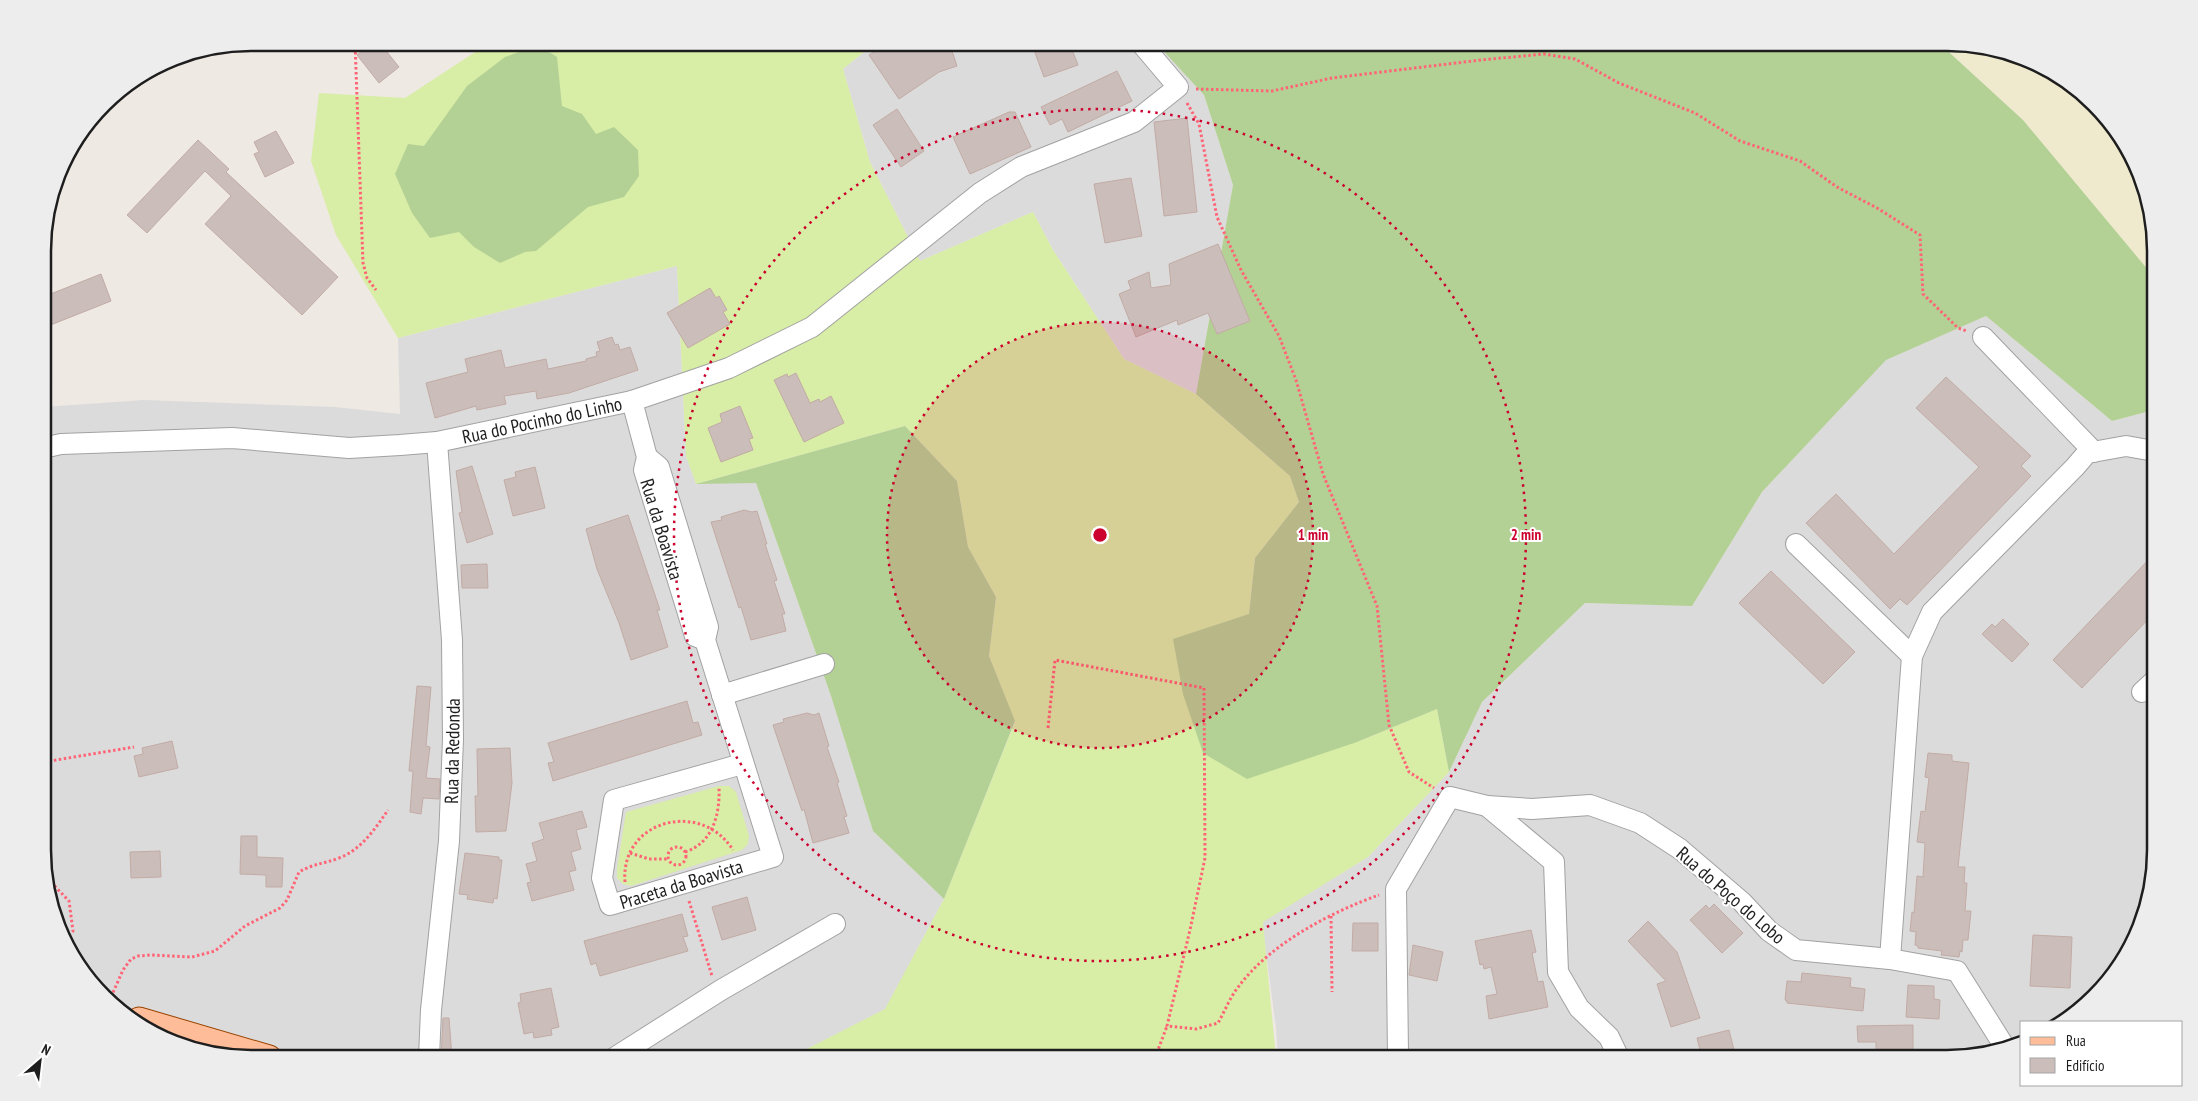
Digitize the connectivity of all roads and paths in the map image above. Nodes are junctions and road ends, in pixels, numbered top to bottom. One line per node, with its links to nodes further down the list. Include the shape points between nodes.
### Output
1 (355, 51): 4 (path, via 363,263 367,278)
2 (1147, 51): 3 (street)
3 (1178, 88): 5 (path, via 1272,91 1332,78 1481,60 1544,54 1575,59 1619,83 1695,113 1740,141 1800,162 1920,235 1922,294 1958,328); 6 (street, Rua do Pocinho do Linho, via 1134,122 1021,167 980,193 812,328 729,368); 20 (path, via 1200,124 1217,217 1241,270 1279,336 1296,380 1323,474 1377,606 1389,726 1409,772)
4 (376, 290)
5 (1983, 337): 10 (street)
6 (632, 401): 7 (street, Rua do Pocinho do Linho); 14 (street, Rua da Boavista, via 646,457 659,467 708,628 705,640)
7 (437, 442): 8 (street, Rua do Pocinho do Linho, via 349,448 232,438); 44 (street, Rua da Redonda, via 452,640 453,739 449,840)
8 (51, 446)
9 (2147, 450): 10 (street, via 2126,446)
10 (2094, 452): 12 (street, via 2086,453 1932,612)
11 (1796, 544): 12 (street)
12 (1912, 656): 36 (street)
13 (824, 664): 14 (street)
14 (722, 695): 18 (street, Rua da Boavista)
15 (1048, 728): 41 (path, via 1055,660 1204,688 1205,858)
16 (134, 747): 17 (path)
17 (51, 761)
18 (742, 764): 29 (street, Praceta da Boavista, via 773,856); 29 (street, Praceta da Boavista, via 614,800 602,878 610,905)
19 (719, 786): 23 (path, via 719,810)
20 (1450, 797): 21 (street, Rua do Poço do Lobo); 32 (street)
21 (1487, 806): 36 (street, Rua do Poço do Lobo, via 1532,809 1590,805 1640,823 1680,849 1742,902 1769,931 1796,950); 48 (street, via 1554,862 1558,972 1579,1008 1609,1037)
22 (388, 810): 39 (path, via 373,832 351,853 299,872 280,908 245,926 215,951 192,956 151,955 131,959)
23 (712, 828): 25 (path, via 702,842); 26 (path); 27 (path, via 685,820 668,822 642,836)
24 (625, 851): 27 (path)
25 (685, 852): 28 (path, via 675,847 670,850); 28 (path, via 686,858 680,864 674,865)
26 (735, 853)
27 (631, 854): 28 (path, via 650,860); 30 (path)
28 (668, 859)
29 (683, 883): 38 (path)
30 (625, 884)
31 (55, 886): 35 (path, via 69,901 73,917)
32 (1396, 889): 33 (path, via 1358,902); 47 (street)
33 (1331, 916): 37 (path); 41 (path, via 1272,952 1238,986 1218,1023 1196,1029)
34 (835, 924): 38 (street)
35 (70, 934)
36 (1890, 959): 42 (street, Rua do Poço do Lobo, via 1957,971)
37 (1332, 992)
38 (717, 993): 45 (street)
39 (113, 994)
40 (153, 1024): 43 (main road)
41 (1167, 1026): 46 (path)
42 (2002, 1042)
43 (238, 1049)
44 (429, 1050)
45 (627, 1050)
46 (1158, 1050)
47 (1398, 1050)
48 (1615, 1050)

